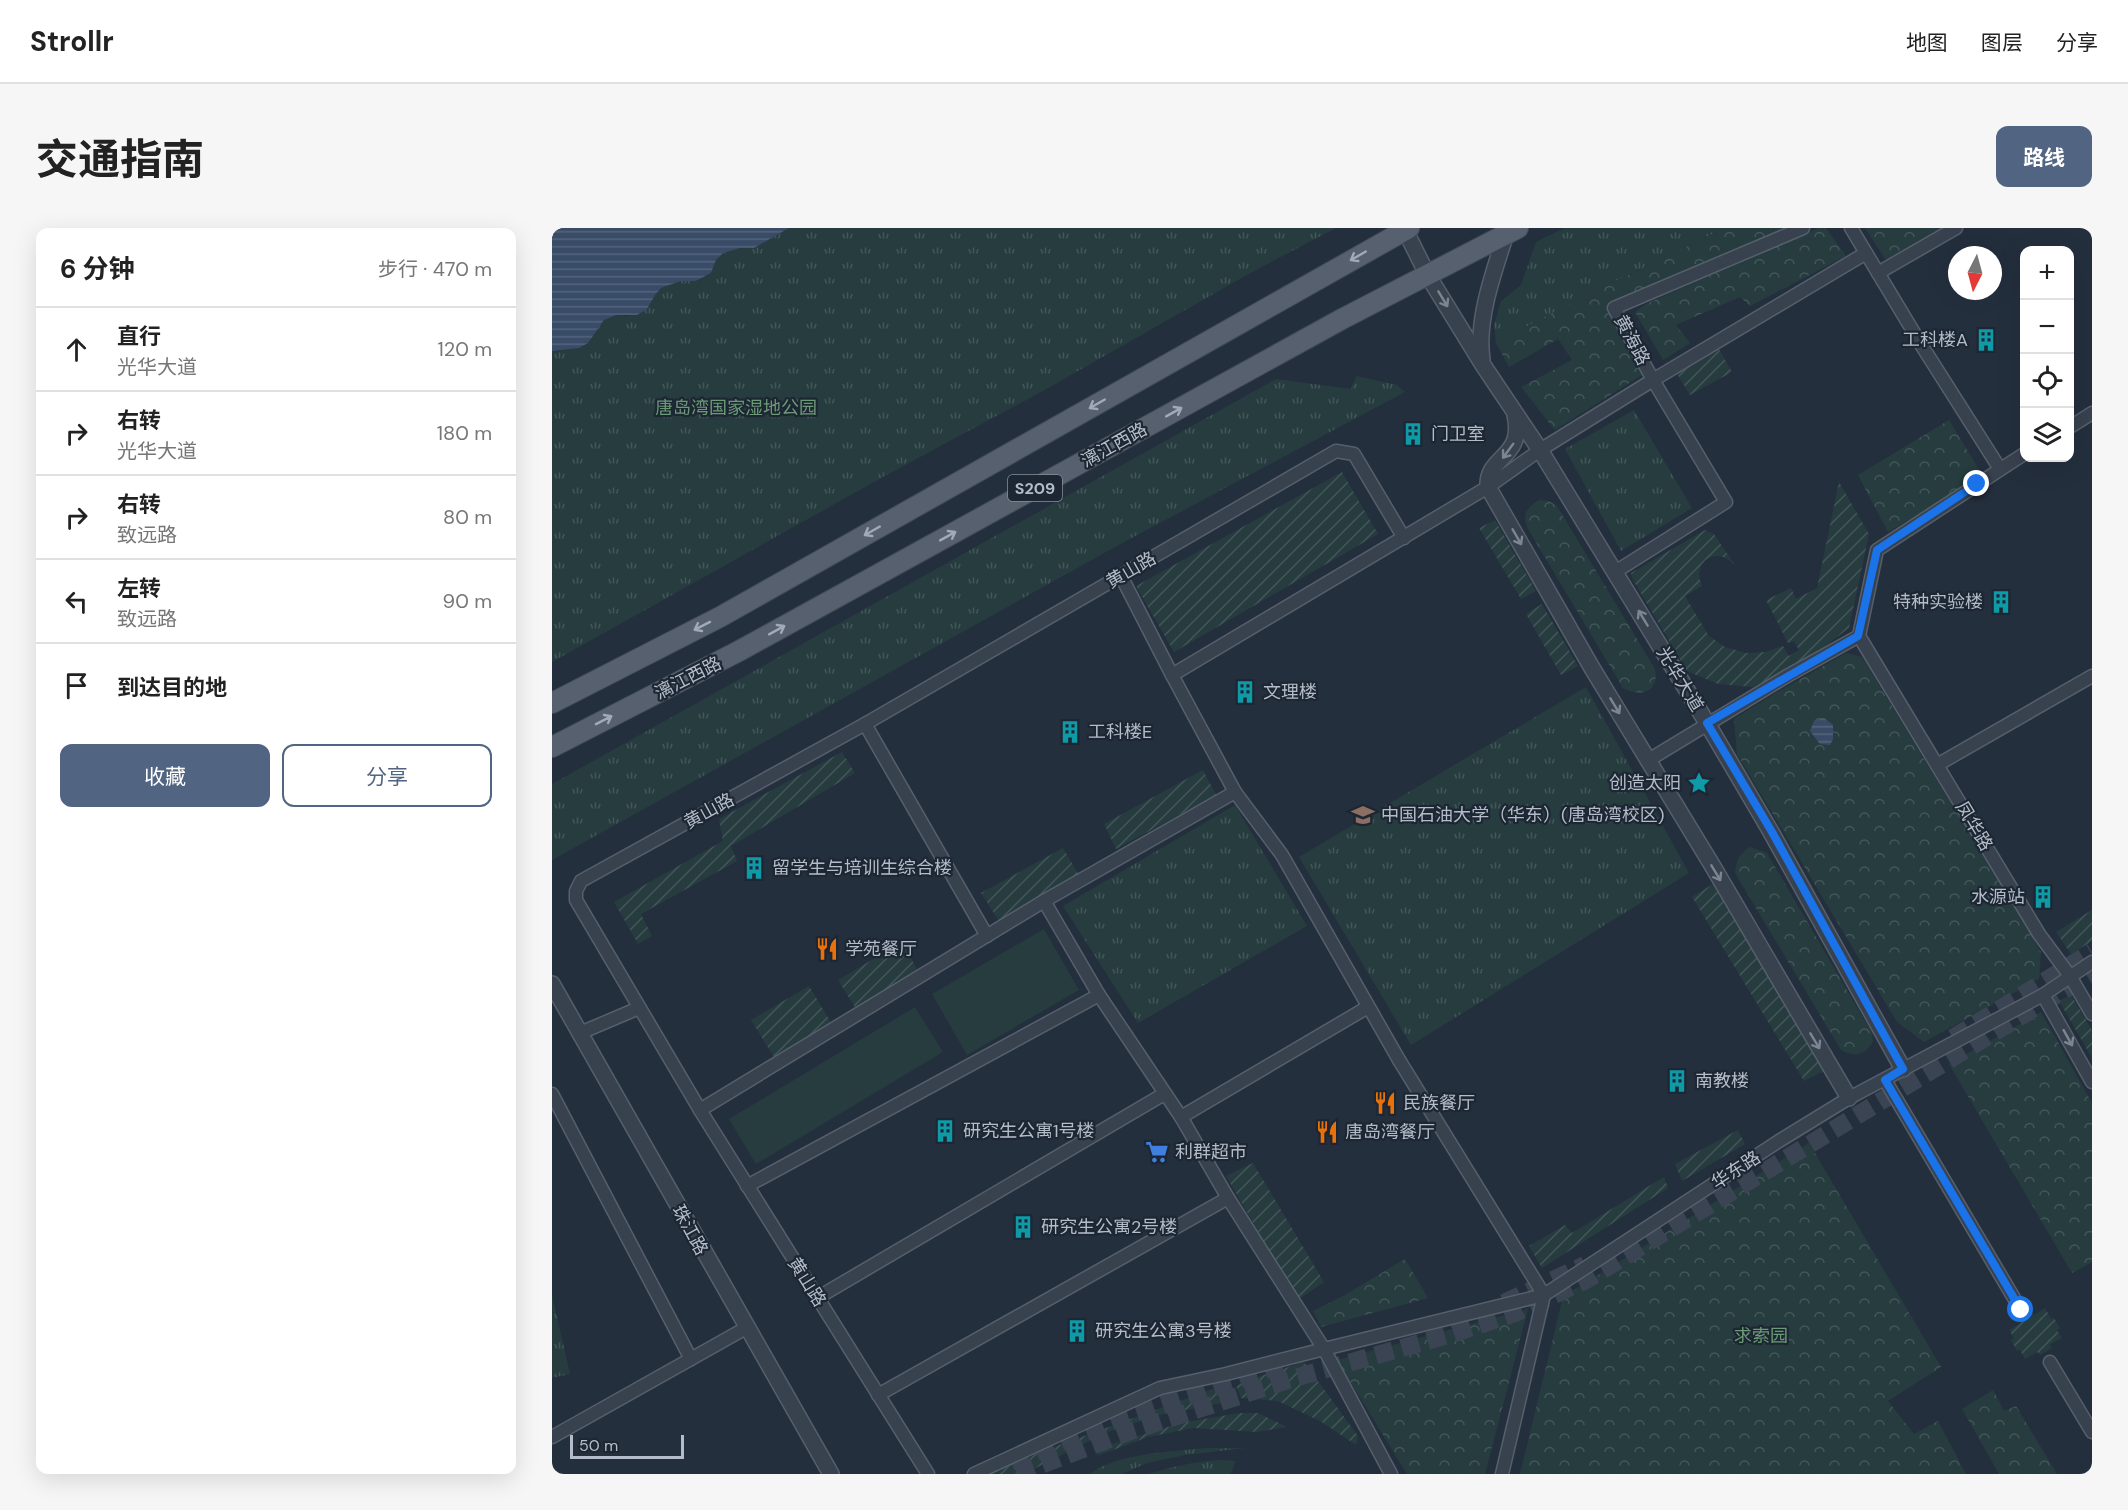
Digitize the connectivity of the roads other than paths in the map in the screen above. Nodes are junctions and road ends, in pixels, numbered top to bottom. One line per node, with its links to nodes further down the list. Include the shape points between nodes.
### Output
1 (1803, 228): 10 (street, 黄海路, via 1614,308)
2 (1851, 228): 6 (street)
3 (1956, 228): 7 (street)
4 (1407, 229): 8 (street, 光华大道); 24 (main road, S209, one-way to 24, via 720,617)
5 (1512, 231): 8 (main road, 漓江西路 / S209); 9 (street, via 1496,264 1484,315 1480,345)
6 (1866, 253): 7 (street); 10 (street)
7 (1878, 273): 16 (street)
8 (1428, 274): 9 (street, 光华大道, one-way to 9); 27 (main road, 漓江西路 / S209, one-way to 8, via 739,651)
9 (1483, 365): 11 (street, 光华大道)
10 (1653, 380): 14 (street, 黄海路); 19 (street, via 1726,502)
11 (1514, 411): 14 (street, 光华大道); 17 (street, one-way to 17, via 1518,428 1515,442 1505,458 1493,467)
12 (2092, 413): 13 (street)
13 (2074, 424)
14 (1540, 450): 17 (street, 黄海路); 19 (street, 光华大道)
15 (2020, 457): 16 (street)
16 (2000, 469): 21 (street, via 1877,550)
17 (1488, 487): 18 (street, 黄海路); 28 (street, one-way to 28)
18 (1404, 538): 20 (street, 黄山路, via 1354,454 1336,451); 22 (street, 黄海路)
19 (1615, 572): 25 (street, 光华大道, one-way to 19)
20 (1121, 576): 22 (street); 26 (street, 黄山路)
21 (1858, 636): 25 (street); 29 (street, 凤华路)
22 (1172, 675): 30 (street)
23 (2092, 676): 29 (street)
24 (552, 703)
25 (1707, 723): 28 (street); 42 (street, 光华大道)
26 (865, 724): 32 (street); 39 (street, 黄山路, via 581,881 576,900)
27 (552, 747)
28 (1647, 760): 47 (street, one-way to 47)
29 (1937, 765): 34 (street, 凤华路, via 2039,934)
30 (1235, 792): 31 (street); 38 (street, via 1282,855)
31 (1044, 901): 32 (street); 36 (street)
32 (987, 936): 48 (street)
33 (2092, 962): 34 (street, 华东路)
34 (2070, 976): 37 (street, 华东路); 40 (street, 凤华路)
35 (552, 984): 41 (street, 珠江路)
36 (1099, 995): 46 (street); 50 (street)
37 (2043, 995): 42 (street, 华东路); 44 (street, one-way to 44)
38 (1368, 1007): 49 (street); 52 (street)
39 (639, 1008): 41 (street); 48 (street, 黄山路)
40 (2092, 1014)
41 (580, 1034): 55 (street, 珠江路)
42 (1903, 1069): 43 (street, 华东路)
43 (1885, 1080): 47 (street, 华东路); 54 (street)
44 (2092, 1082)
45 (552, 1094): 57 (street)
46 (1164, 1094): 49 (street); 53 (street)
47 (1849, 1098): 52 (street, 华东路)
48 (699, 1110): 50 (street, 黄山路)
49 (1181, 1117): 51 (street)
50 (747, 1186): 53 (street, 黄山路)
51 (1228, 1198): 56 (street); 59 (street)
52 (1544, 1295): 56 (street, 华东路); 66 (street)
53 (817, 1298): 59 (street, 黄山路)
54 (2021, 1310)
55 (746, 1328): 57 (street); 62 (street, 珠江路)
56 (1324, 1349): 64 (street, 华东路, via 1160,1388); 65 (street)
57 (691, 1359): 61 (street)
58 (2050, 1362): 60 (street)
59 (878, 1395): 63 (street, 黄山路)
60 (2092, 1432)
61 (552, 1437)
62 (831, 1474)
63 (928, 1474)
64 (974, 1474)
65 (1391, 1474)
66 (1502, 1474)

